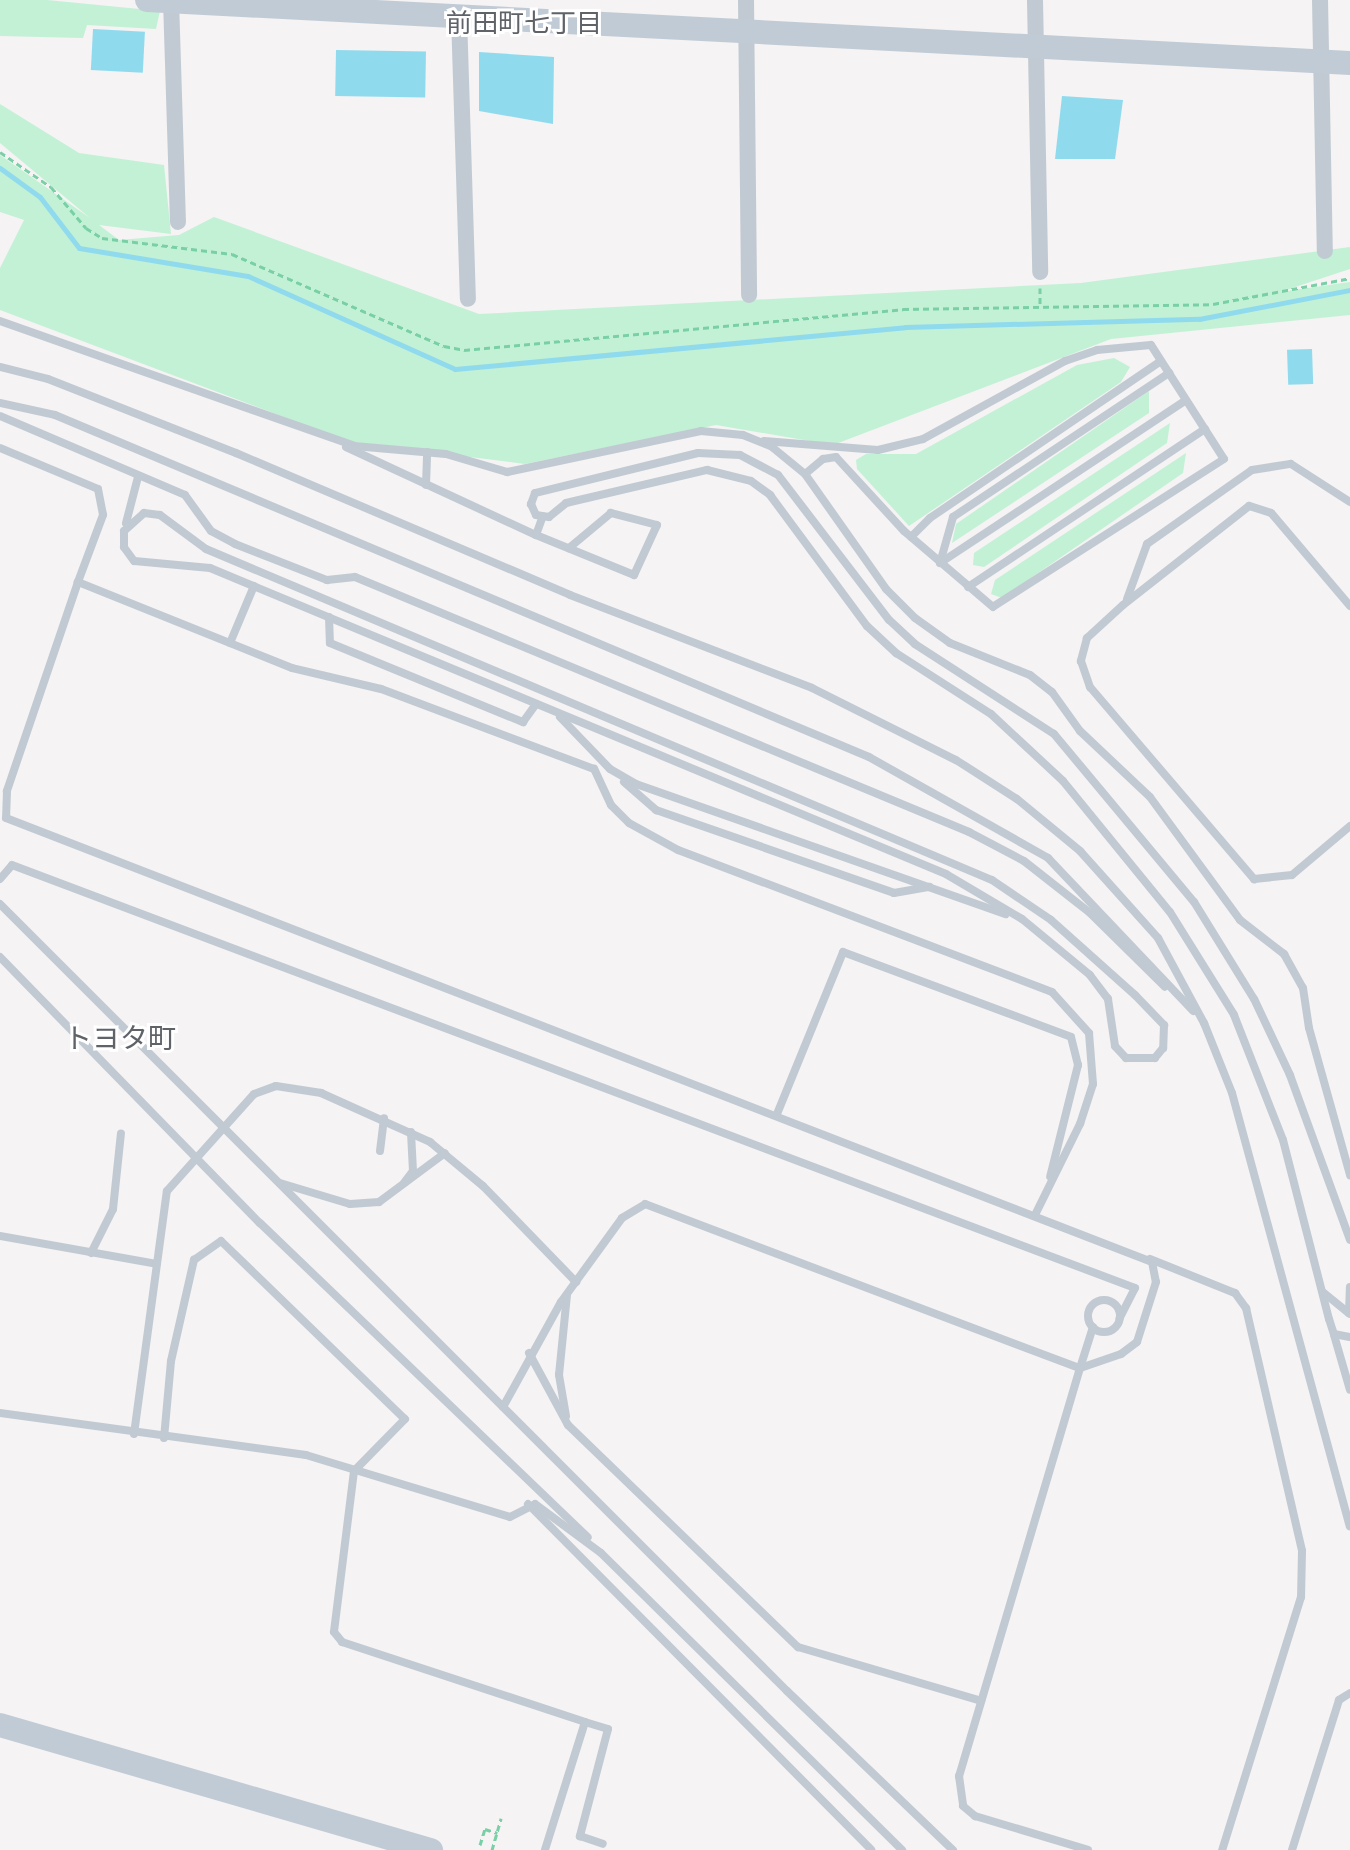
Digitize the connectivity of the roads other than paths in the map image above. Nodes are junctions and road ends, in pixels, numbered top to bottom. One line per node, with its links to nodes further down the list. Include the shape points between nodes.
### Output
1 (163, 0): 5 (street); 10 (street)
2 (746, 0): 6 (street)
3 (1035, 0): 7 (street)
4 (1320, 0): 8 (street)
5 (459, 8): 6 (street); 14 (street)
6 (747, 31): 7 (street); 13 (street)
7 (1036, 47): 8 (street); 12 (street)
8 (1322, 62): 9 (street); 11 (street)
9 (1350, 63)
10 (178, 222)
11 (1325, 251)
12 (1040, 272)
13 (749, 295)
14 (468, 299)
15 (0, 321): 23 (lane, via 99,351)
16 (1161, 361): 18 (lane); 26 (lane, via 1151,345 1097,350 1065,361 923,439 878,450); 36 (lane)
17 (0, 367): 55 (lane, via 48,379 570,595 812,688 956,760 1017,799 1116,887 1158,938)
18 (1169, 373): 19 (lane); 38 (lane, via 953,517)
19 (1186, 400): 22 (lane); 38 (lane)
20 (0, 403): 55 (lane, via 55,415 869,757 1048,858)
21 (0, 416): 30 (lane)
22 (1205, 429): 41 (lane); 41 (lane, via 1224,459 1004,603 993,607)
23 (324, 436): 27 (lane, via 354,446); 31 (lane)
24 (760, 441): 26 (lane); 27 (lane, via 701,431 507,472); 29 (lane)
25 (0, 448): 39 (lane, via 98,489 103,515)
26 (858, 448): 28 (lane)
27 (427, 452): 31 (lane)
28 (850, 469): 29 (lane, via 836,457 823,459); 36 (lane)
29 (805, 474): 62 (lane, via 886,589 950,643 1030,675 1052,692 1080,731 1150,797 1240,920 1284,954 1303,988)
30 (138, 477): 34 (lane); 55 (lane, via 185,495 211,531 235,544 327,580 355,577 969,832 1024,861 1090,913)
31 (426, 485): 35 (lane)
32 (1350, 502): 42 (lane, via 1291,464 1252,470 1147,544)
33 (543, 516): 35 (lane); 69 (lane, via 531,504 542,489 698,453 740,455 778,475 889,620 915,644 1054,734 1194,902 1254,999 1290,1075); 75 (lane, via 559,514 566,503 707,470 751,481 770,495 867,626 896,653 991,714 1053,770 1170,912 1234,1015 1283,1140)
34 (124, 531): 40 (lane, via 124,547 134,561 210,568); 53 (lane, via 144,513 160,515 206,549 992,880 1051,920 1156,1015 1166,1036 1155,1058 1126,1058 1115,1046 1108,999 1090,975)
35 (536, 535): 37 (lane)
36 (911, 537): 38 (lane)
37 (569, 548): 37 (lane, via 634,575 657,525 611,513)
38 (940, 563): 41 (lane)
39 (78, 582): 45 (lane); 56 (lane, via 7,791 6,818)
40 (254, 586): 44 (lane); 45 (lane)
41 (968, 587)
42 (1123, 605): 43 (lane, via 1249,506 1271,513); 49 (lane, via 1087,638 1082,673 1245,873 1263,880 1292,875)
43 (1350, 606)
44 (329, 617): 46 (lane); 46 (lane, via 330,643 523,722)
45 (230, 643): 66 (lane, via 292,668 381,689 594,769 611,805 629,823 678,850 1052,992 1089,1033 1093,1084)
46 (536, 704): 47 (lane)
47 (555, 712): 48 (lane); 53 (lane, via 946,874)
48 (610, 769): 51 (lane, via 636,784); 51 (lane, via 656,810 894,893)
49 (1350, 826)
50 (0, 879): 78 (lane, via 12,865 1135,1288)
51 (930, 887): 53 (lane)
52 (0, 904): 64 (lane)
53 (1022, 919)
54 (0, 957): 93 (lane, via 260,1223 438,1389)
55 (1204, 1023): 92 (lane, via 1255,1164)
56 (777, 1114): 66 (lane, via 843,952 1071,1037 1078,1065); 67 (lane)
57 (384, 1118): 58 (lane); 60 (lane); 72 (lane, bridge, via 303,1089 276,1086 254,1094 167,1191)
58 (411, 1132): 61 (lane); 65 (lane, via 413,1171)
59 (121, 1133): 70 (lane, via 113,1209)
60 (380, 1151)
61 (445, 1153): 65 (lane); 73 (lane)
62 (1348, 1160): 63 (lane)
63 (1350, 1175)
64 (280, 1183): 65 (lane, via 350,1204 379,1202); 85 (lane)
65 (396, 1193)
66 (1046, 1193): 67 (lane)
67 (1035, 1215): 71 (lane)
68 (0, 1236): 70 (lane)
69 (1350, 1240)
70 (91, 1253): 72 (lane)
71 (1144, 1256): 83 (lane, via 1152,1262 1156,1282 1137,1342 1121,1354); 106 (lane, via 1235,1293 1246,1308 1302,1551 1301,1597)
72 (157, 1264): 88 (lane)
73 (576, 1282): 76 (lane); 83 (lane, via 631,1208 645,1204)
74 (1350, 1287): 77 (lane)
75 (1323, 1293): 77 (lane); 80 (lane)
76 (567, 1294): 82 (lane); 87 (lane, via 559,1395)
77 (1349, 1314)
78 (1120, 1318): 79 (lane, via 1111,1330); 79 (lane, via 1115,1304 1100,1300 1089,1311)
79 (1093, 1327): 83 (lane)
80 (1334, 1334): 81 (lane); 84 (lane)
81 (1350, 1337)
82 (529, 1353): 85 (lane); 87 (lane)
83 (1080, 1368): 95 (lane)
84 (1350, 1390)
85 (503, 1407): 104 (lane)
86 (0, 1413): 88 (lane)
87 (568, 1425): 95 (lane, via 798,1647)
88 (134, 1434): 89 (lane)
89 (164, 1438): 90 (lane, via 306,1455); 90 (lane, via 171,1361 194,1260 221,1241 405,1419)
90 (354, 1471): 91 (lane, via 510,1517); 96 (lane, via 333,1613 334,1632 342,1642)
91 (528, 1504): 93 (lane, via 545,1509); 102 (lane)
92 (1350, 1526)
93 (601, 1553): 103 (lane)
94 (1350, 1693): 107 (lane, via 1339,1700)
95 (981, 1701): 105 (lane, via 959,1776 963,1806 975,1816)
96 (585, 1722): 99 (lane, via 608,1729 580,1836); 101 (lane)
97 (0, 1725): 98 (street)
98 (364, 1841): 100 (street)
99 (603, 1844)
100 (431, 1850)
101 (545, 1850)
102 (871, 1850)
103 (902, 1850)
104 (953, 1850)
105 (1088, 1850)
106 (1222, 1850)
107 (1292, 1850)

